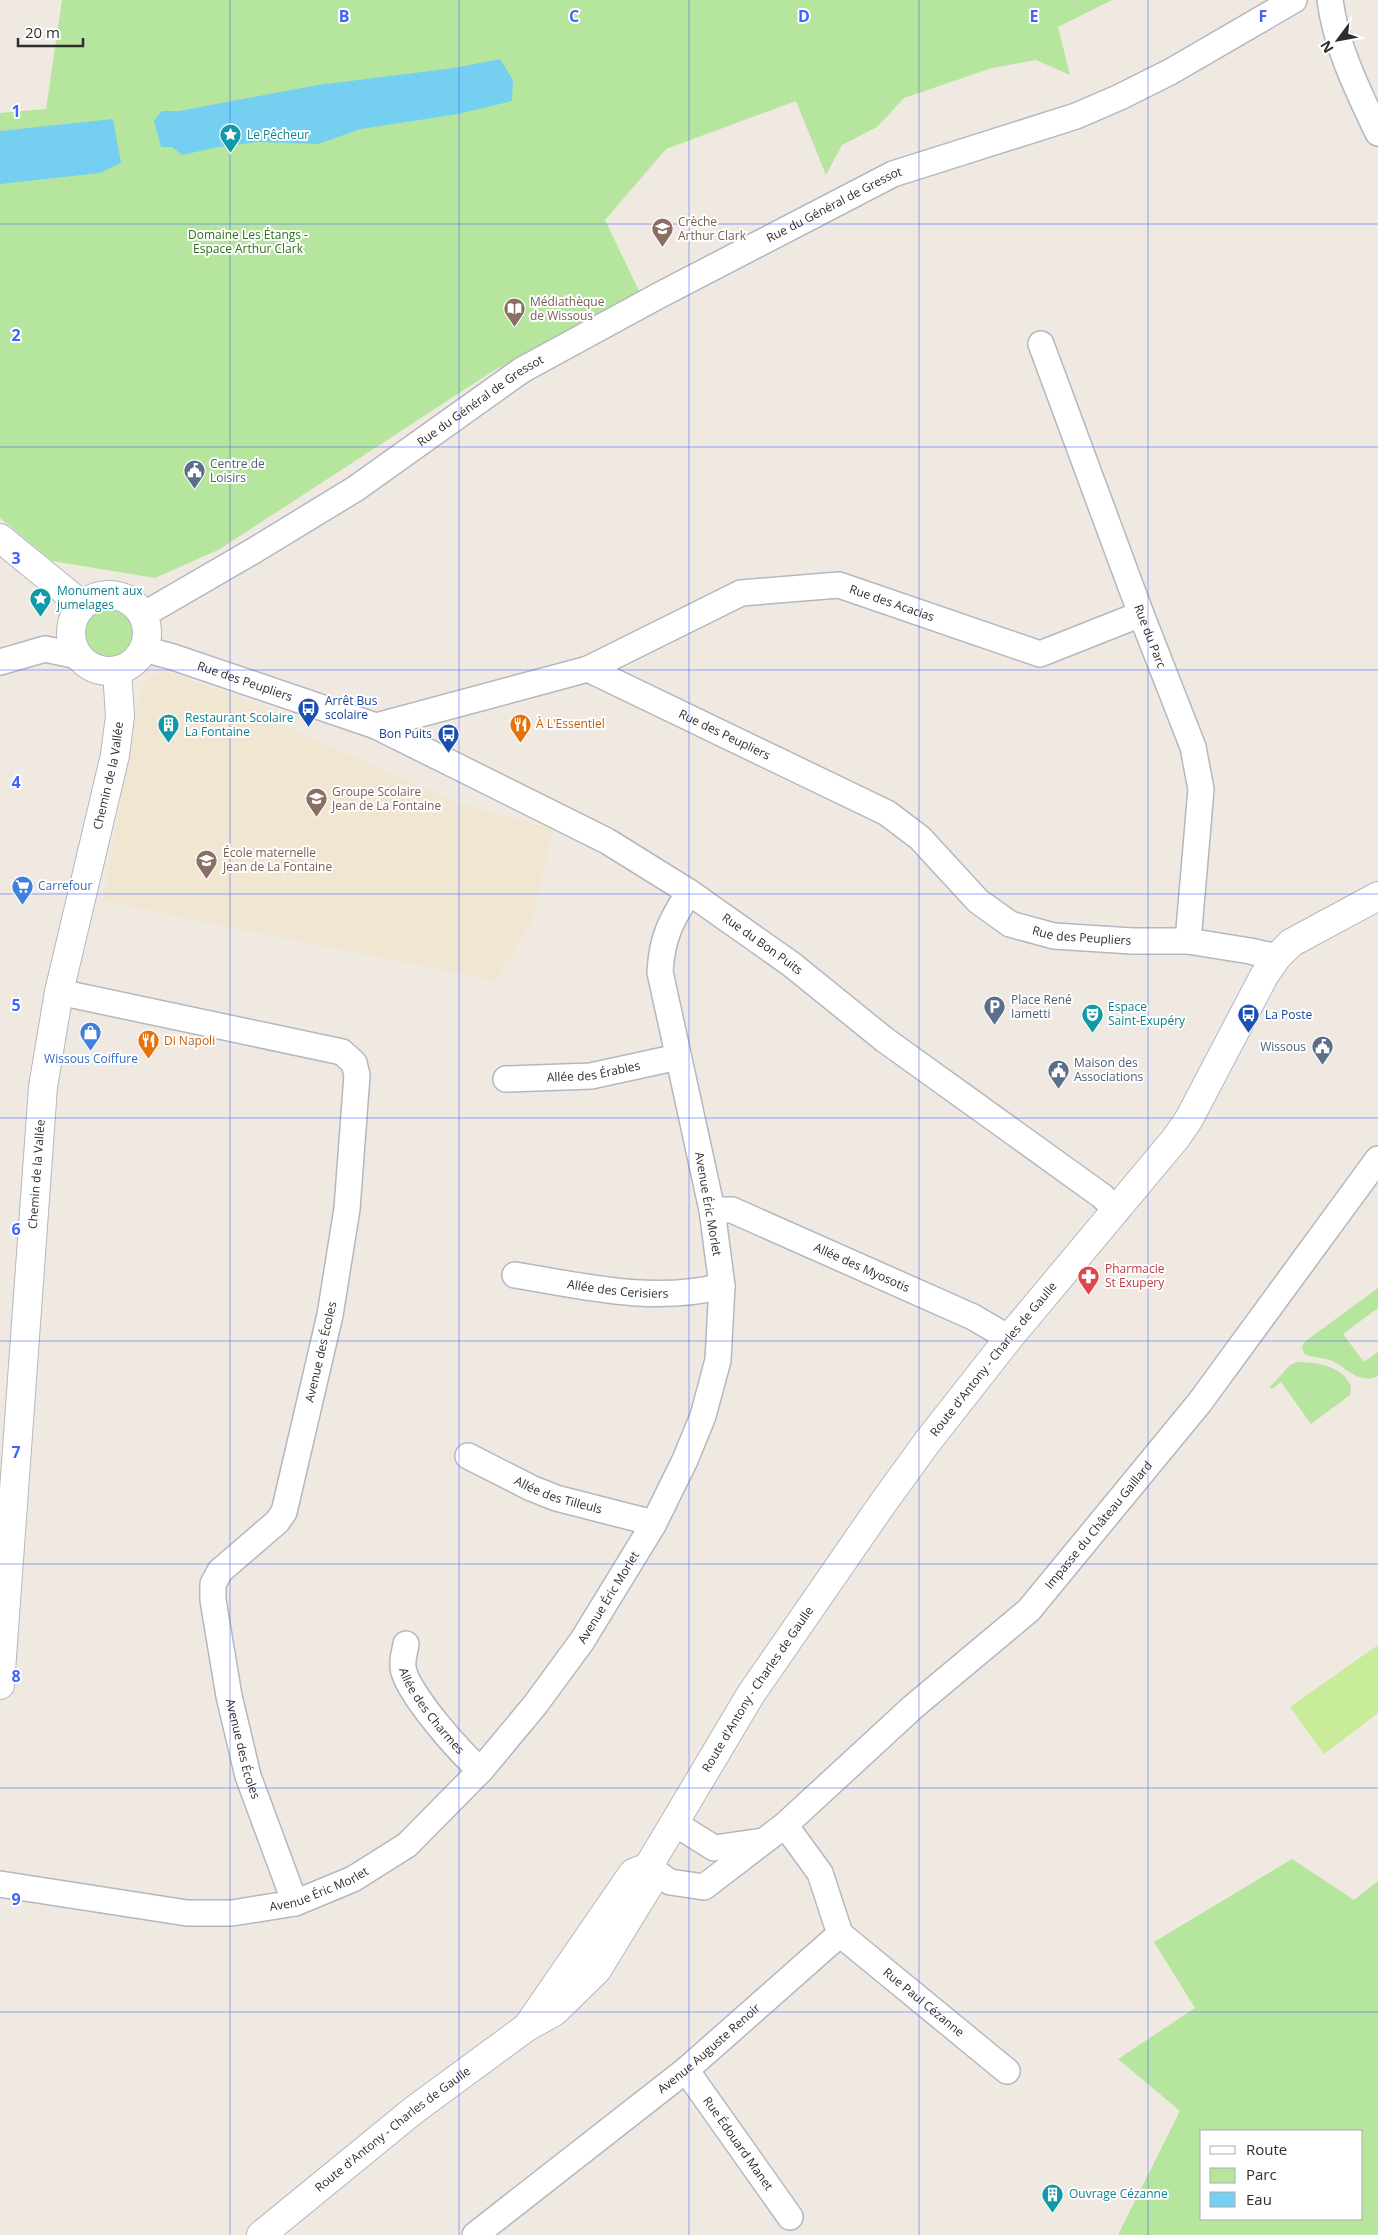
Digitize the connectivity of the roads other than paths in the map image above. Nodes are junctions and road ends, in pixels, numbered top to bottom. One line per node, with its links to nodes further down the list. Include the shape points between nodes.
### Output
1 (1294, 0): 8 (street, Rue du Général de Gressot, via 1120,97 1076,116 893,174 658,296 522,370 355,489)
2 (1330, 0): 3 (street, via 1333,21)
3 (1378, 133)
4 (1041, 344): 7 (street, Rue du Parc)
5 (0, 538): 6 (street)
6 (82, 605): 8 (street, via 92,598 115,594 136,605); 10 (street, via 70,630 71,644)
7 (1141, 614): 12 (street, Rue des Acacias, via 1040,654 839,585 741,593); 17 (street, Rue du Parc, via 1193,747 1201,789)
8 (143, 615): 9 (street, via 147,626)
9 (144, 649): 13 (street, via 138,659); 14 (street, Rue des Peupliers)
10 (78, 656): 11 (street, via 45,650); 13 (street, via 98,670)
11 (0, 662)
12 (588, 669): 14 (street); 17 (street, Rue des Peupliers, via 887,813 920,838 978,901 1010,924 1054,936 1132,942)
13 (117, 671): 19 (street, Chemin de la Vallée, via 120,716 116,755)
14 (376, 726): 15 (street, Rue du Bon Puits, via 607,840)
15 (689, 892): 20 (street, Avenue Éric Morlet, via 661,947 660,972); 24 (street, Rue du Bon Puits, via 791,964 884,1040 1102,1196)
16 (1378, 896): 18 (street, Route d'Antony - Charles de Gaulle, via 1291,943)
17 (1188, 941): 18 (street, Rue des Peupliers)
18 (1277, 957): 24 (street, Route d'Antony - Charles de Gaulle, via 1256,990 1189,1119)
19 (60, 992): 31 (street, Chemin de la Vallée, via 43,1087); 38 (street, Avenue des Écoles, via 342,1052 354,1063 357,1075 347,1209 330,1315 284,1512 277,1522 220,1572 214,1584 213,1600 228,1696 248,1776)
20 (678, 1057): 21 (street, Allée des Érables, via 590,1076); 23 (street, Avenue Éric Morlet)
21 (506, 1079)
22 (1378, 1159): 34 (street, Impasse du Château Gaillard, via 1200,1402 1029,1610 913,1707)
23 (712, 1210): 26 (street, Avenue Éric Morlet); 27 (street, Allée des Myosotis, via 732,1210 973,1317)
24 (1117, 1211): 27 (street, Route d'Antony - Charles de Gaulle)
25 (515, 1275): 26 (street, Allée des Cerisiers, via 623,1293 661,1295)
26 (722, 1286): 29 (street, Avenue Éric Morlet, via 718,1360 703,1416)
27 (1009, 1338): 33 (street, Route d'Antony - Charles de Gaulle, via 866,1527 751,1694)
28 (468, 1456): 29 (street, Allée des Tilleuls, via 556,1498)
29 (653, 1525): 32 (street, Avenue Éric Morlet, via 582,1641)
30 (406, 1644): 32 (street, Allée des Charmes, via 402,1668 418,1700 469,1762)
31 (0, 1685)
32 (481, 1770): 38 (street, Avenue Éric Morlet, via 407,1845 353,1879)
33 (674, 1823): 35 (street, Impasse du Château Gaillard, via 714,1848); 36 (street, Route d'Antony - Charles de Gaulle)
34 (785, 1825): 35 (street, Impasse du Château Gaillard); 39 (street, via 820,1873)
35 (763, 1841): 36 (street, Impasse du Château Gaillard, via 704,1887 670,1882)
36 (648, 1867): 44 (street, Route d'Antony - Charles de Gaulle, via 633,1874 527,2027 414,2110)
37 (0, 1884): 38 (street, Avenue Éric Morlet, via 186,1913 232,1913)
38 (295, 1903)
39 (840, 1934): 40 (street, Avenue Auguste Renoir); 41 (street, Rue Paul Cézanne)
40 (686, 2070): 42 (street, Rue Édouard Manet); 43 (street, Avenue Auguste Renoir)
41 (1007, 2071)
42 (790, 2217)
43 (491, 2230)
44 (261, 2235)

